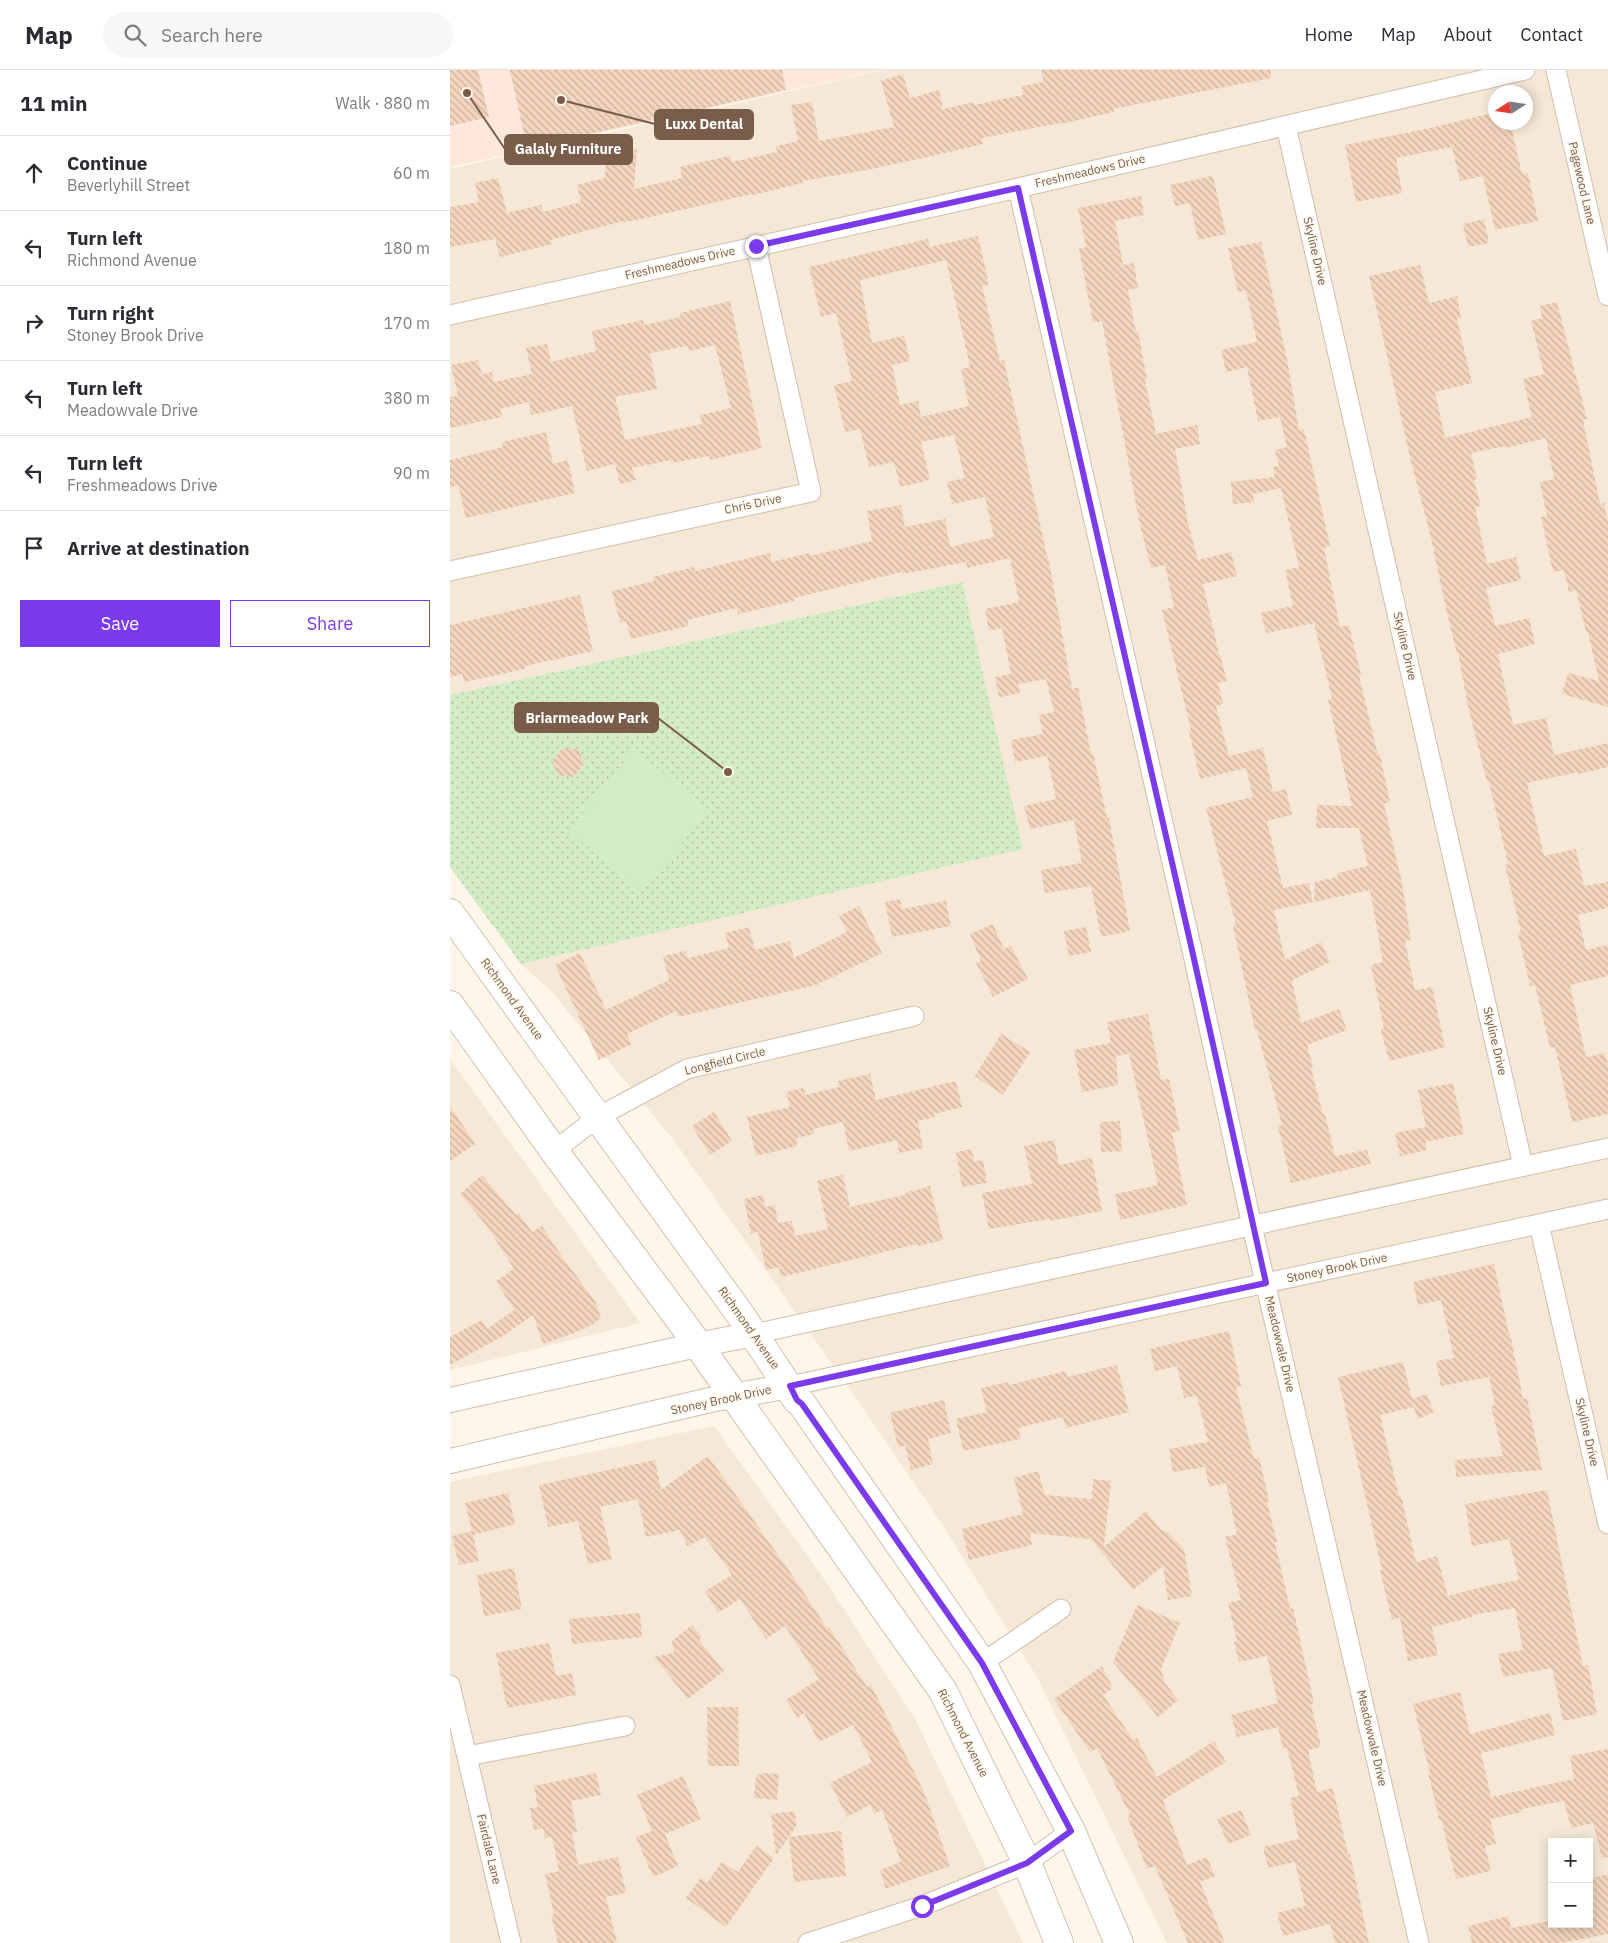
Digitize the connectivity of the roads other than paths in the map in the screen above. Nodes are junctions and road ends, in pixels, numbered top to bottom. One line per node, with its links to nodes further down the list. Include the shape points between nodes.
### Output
1 (1525, 70): 3 (street, Freshmeadows Drive)
2 (1556, 70): 6 (street, Pagewood Lane)
3 (1286, 126): 4 (street, Freshmeadows Drive); 15 (street, Skyline Drive)
4 (1018, 188): 5 (street, Freshmeadows Drive); 18 (street, Meadowvale Drive)
5 (756, 246): 7 (street, Freshmeadows Drive); 8 (street, Chris Drive, via 811,492)
6 (1608, 296)
7 (450, 316)
8 (450, 571)
9 (450, 913): 12 (main road, Richmond Avenue)
10 (450, 1005): 14 (main road, Richmond Avenue)
11 (914, 1016): 12 (street, Longfield Circle, via 687,1069)
12 (598, 1118): 14 (street, Longfield Circle); 20 (main road, Richmond Avenue)
13 (1608, 1148): 15 (street)
14 (554, 1151): 21 (main road, Richmond Avenue)
15 (1523, 1166): 18 (street)
16 (1608, 1209): 17 (street, Stoney Brook Drive)
17 (1539, 1224): 19 (street, Stoney Brook Drive); 26 (street, Skyline Drive)
18 (1252, 1226): 19 (street, Meadowvale Drive); 20 (street)
19 (1266, 1283): 22 (street, Stoney Brook Drive); 38 (street, Meadowvale Drive)
20 (754, 1334): 21 (street); 22 (main road, Richmond Avenue)
21 (696, 1345): 23 (main road, Richmond Avenue); 24 (street)
22 (790, 1386): 23 (street, Stoney Brook Drive); 28 (main road, Richmond Avenue)
23 (732, 1396): 25 (street, Stoney Brook Drive); 33 (main road, Richmond Avenue, via 943,1691)
24 (450, 1400)
25 (450, 1461)
26 (1608, 1524)
27 (1061, 1609): 28 (street)
28 (982, 1663): 32 (main road, Richmond Avenue)
29 (450, 1685): 31 (street, Fairdale Lane)
30 (626, 1726): 31 (street)
31 (467, 1756): 34 (street, Fairdale Lane)
32 (1071, 1831): 33 (street); 37 (main road, Richmond Avenue)
33 (1027, 1863): 35 (street, via 922,1906); 36 (main road, Richmond Avenue)
34 (511, 1943)
35 (808, 1943)
36 (1059, 1943)
37 (1119, 1943)
38 (1419, 1943)

